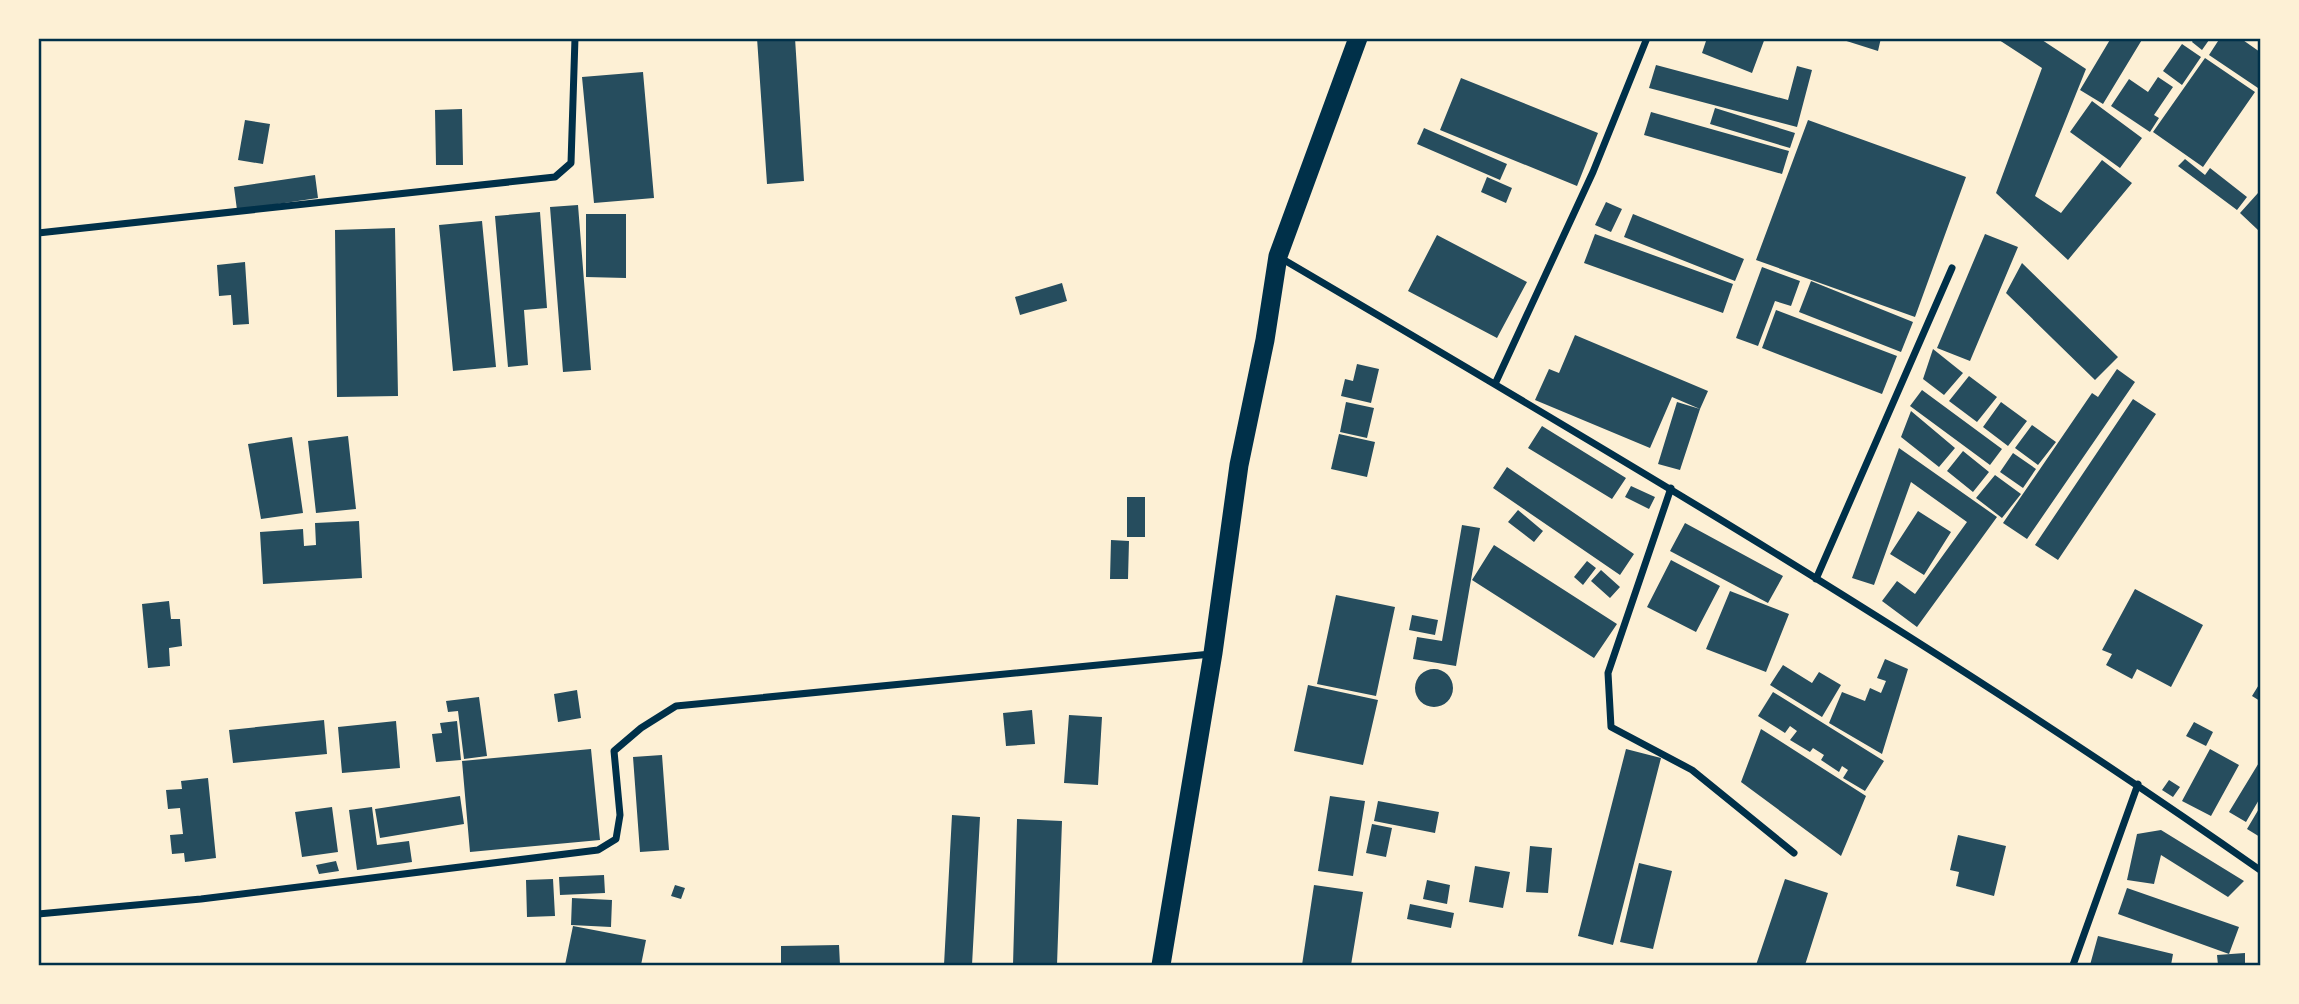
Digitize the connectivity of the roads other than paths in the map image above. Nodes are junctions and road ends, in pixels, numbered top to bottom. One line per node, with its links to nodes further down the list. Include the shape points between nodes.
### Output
1 (575, 38): 4 (street, via 570,163 555,177)
2 (1357, 38): 5 (highway)
3 (1647, 38): 7 (street, via 1593,172)
4 (38, 233)
5 (1278, 256): 7 (street); 10 (highway, via 1239,465)
6 (1952, 268): 9 (street)
7 (1495, 384): 8 (street)
8 (1671, 488): 9 (street); 12 (street, via 1608,673 1611,727 1692,770)
9 (1816, 579): 11 (street)
10 (1213, 653): 14 (street, via 676,705 614,751 621,815 616,839 598,850 201,899); 15 (highway)
11 (2138, 784): 13 (street); 16 (street)
12 (1794, 853)
13 (2260, 870)
14 (38, 914)
15 (1161, 965)
16 (2073, 965)

